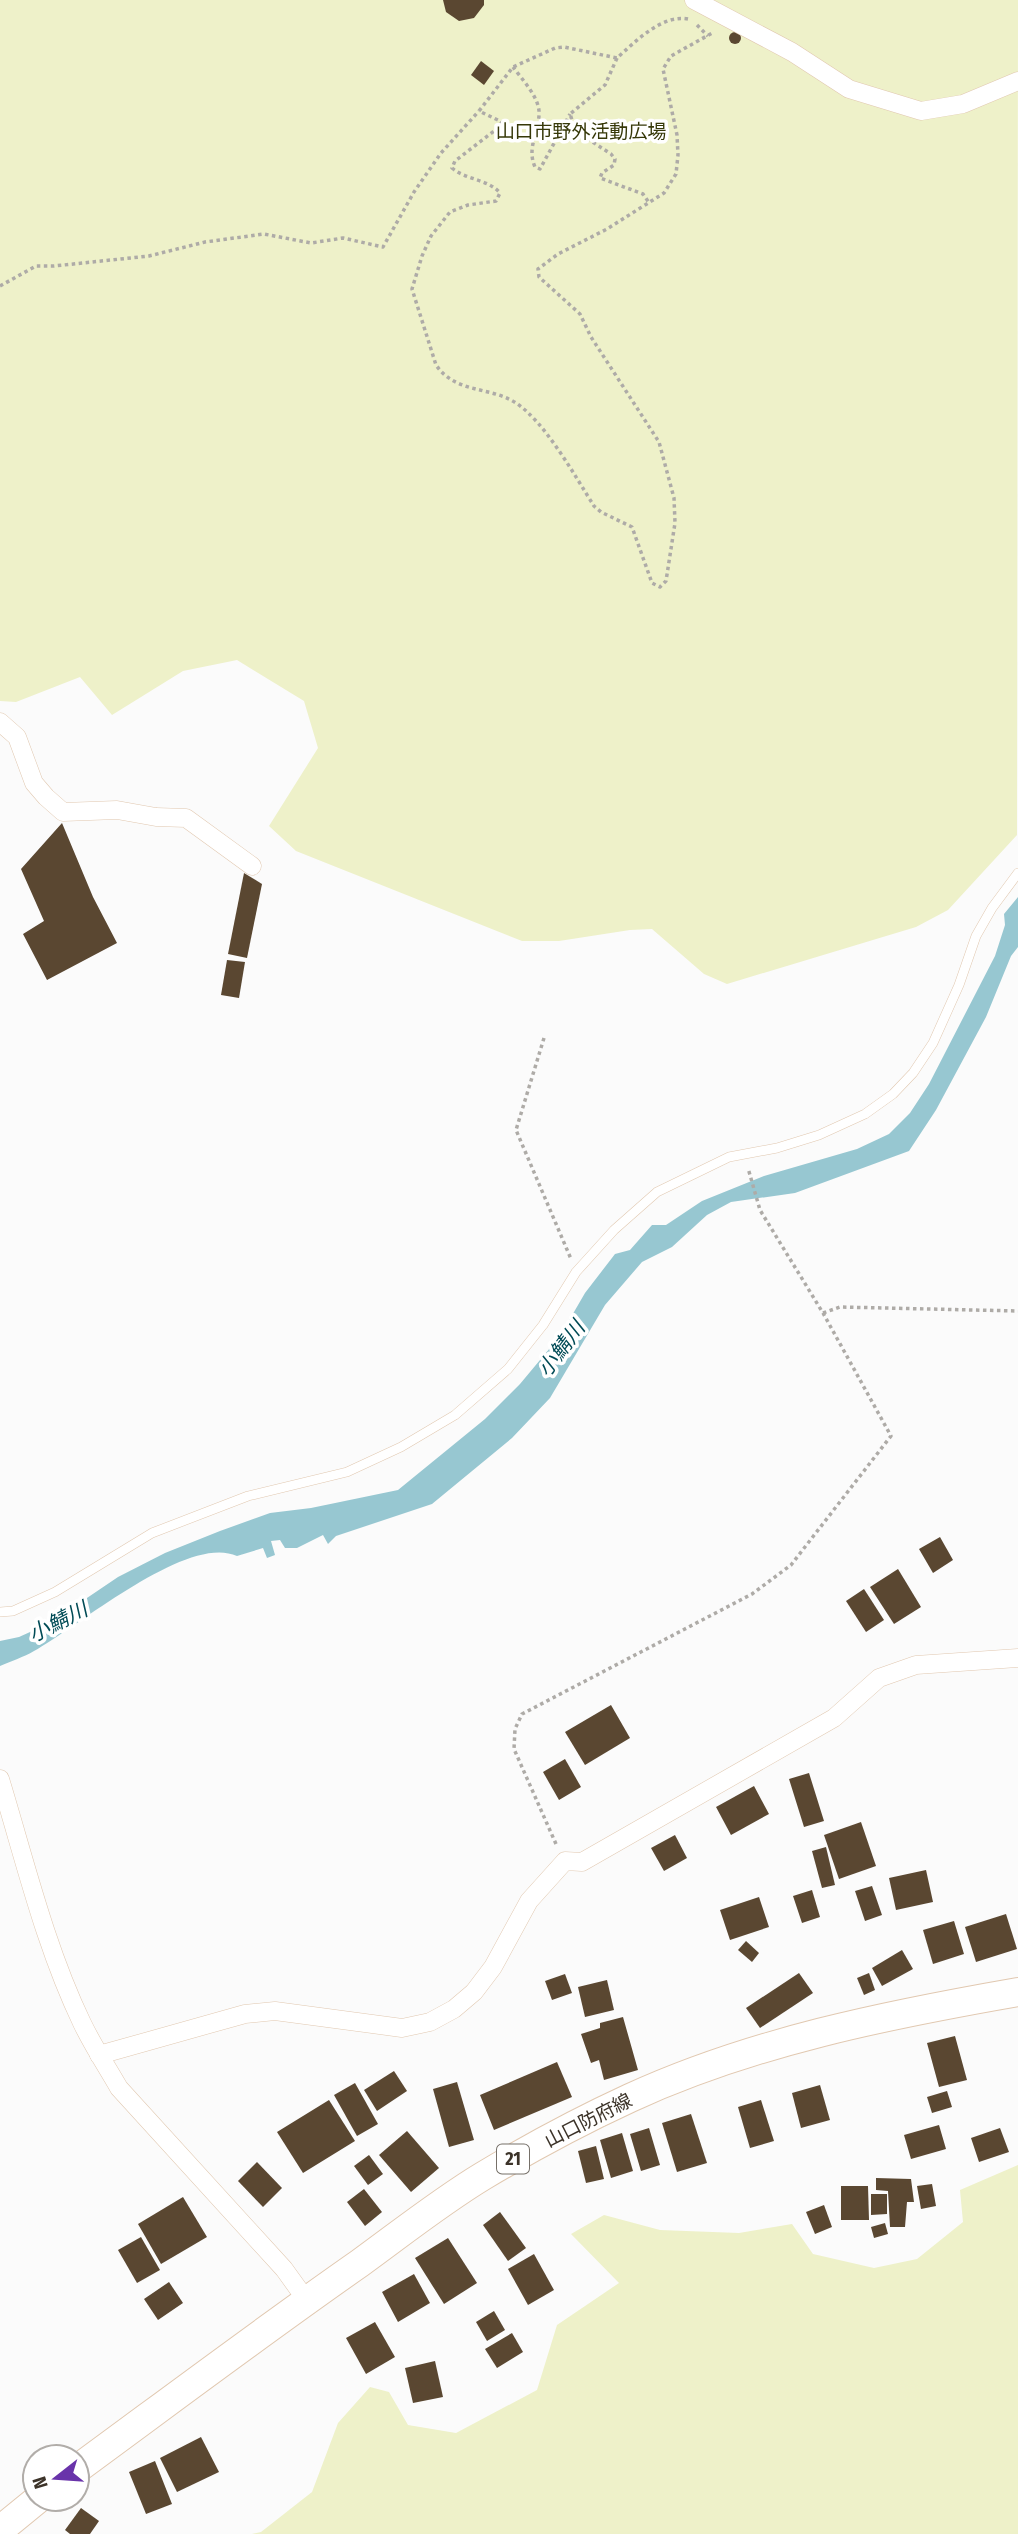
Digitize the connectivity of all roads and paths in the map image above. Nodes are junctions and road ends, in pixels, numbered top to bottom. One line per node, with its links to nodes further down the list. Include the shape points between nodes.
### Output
1 (694, 0): 2 (street)
2 (732, 18): 3 (path); 6 (street, via 849,89 922,111 963,104)
3 (708, 36): 4 (path, via 691,20 680,18 660,25); 9 (path, via 671,56 663,69 678,155 676,174 664,194)
4 (617, 58): 5 (path, via 564,47); 8 (path, via 605,85)
5 (513, 66): 7 (path); 8 (path, via 539,110 532,144 535,167 540,169)
6 (1018, 81)
7 (478, 111): 9 (path, via 502,122 452,168 500,193 496,201 450,212 431,236 412,289 436,365 462,386 505,397 530,414 594,506 632,527 652,583 660,587 666,581 675,523 674,498 659,442 580,314 539,277 538,269); 10 (path, via 441,153 383,247 344,238 311,243 264,234 149,256 36,266)
8 (570, 114): 9 (path, via 588,139 615,159 600,178 643,194)
9 (650, 204)
10 (0, 286)
11 (0, 722): 12 (street, via 18,737 34,783 63,812 117,810 186,818)
12 (252, 866)
13 (1018, 873): 15 (lane, via 976,936 933,1043 893,1094 819,1135)
14 (544, 1038): 16 (path, via 516,1130)
15 (745, 1157): 16 (lane, via 729,1157 657,1192); 18 (path, via 760,1210)
16 (576, 1272): 19 (lane, via 508,1369 455,1415 401,1447 346,1472 248,1496 152,1533 55,1591 13,1611)
17 (1018, 1311): 18 (path, via 840,1307)
18 (822, 1313): 22 (path, via 891,1436 791,1565 772,1580 522,1714 514,1749)
19 (0, 1612)
20 (1018, 1658): 22 (street, via 915,1665 879,1678 834,1718 782,1749 582,1862)
21 (0, 1779): 24 (street, via 52,1948)
22 (565, 1861): 24 (street, via 529,1902 474,1992 430,2022 402,2028 275,2011 244,2014)
23 (1018, 1992): 25 (main road, 山口防府線 / 21, via 811,2034 631,2097 481,2178)
24 (99, 2055): 25 (street, via 119,2088 284,2269)
25 (306, 2301): 26 (main road, 山口防府線 / 21)
26 (91, 2459)
27 (21, 2513): 28 (main road)
28 (0, 2530)

